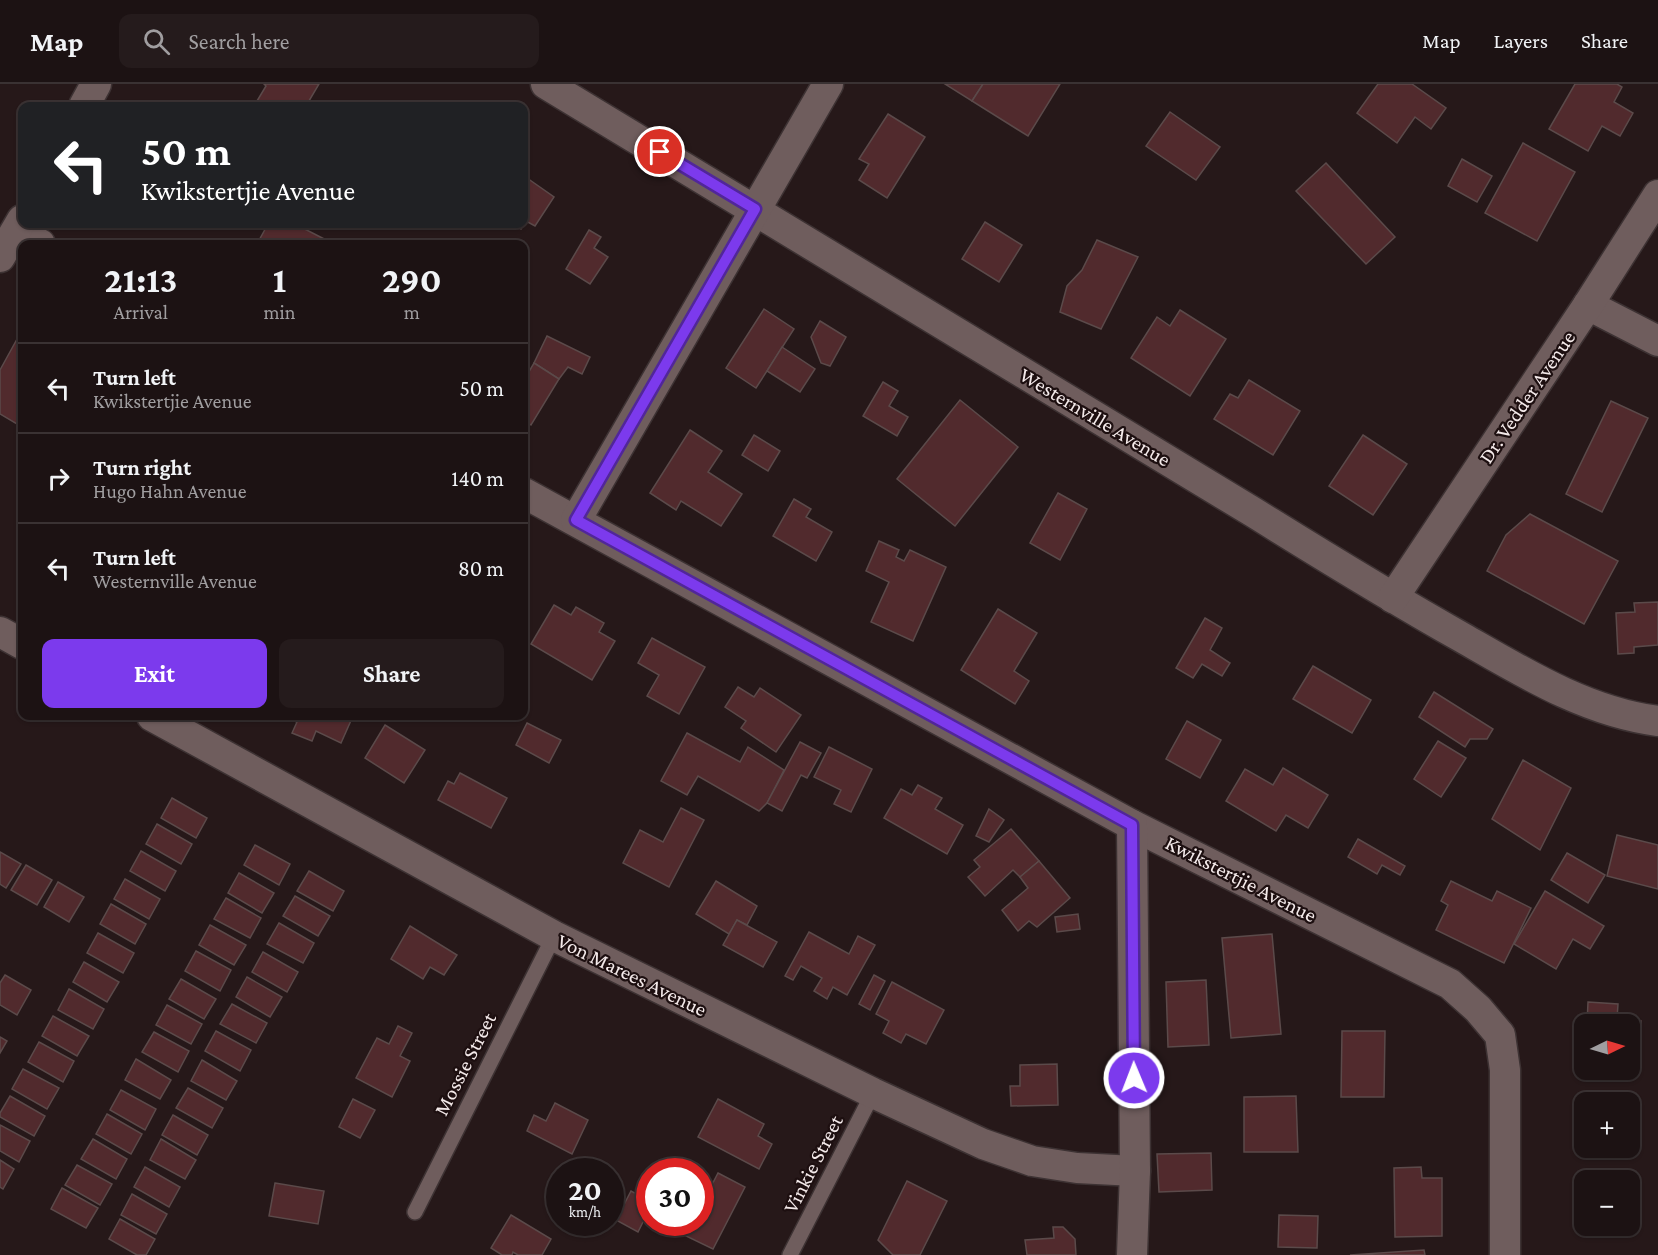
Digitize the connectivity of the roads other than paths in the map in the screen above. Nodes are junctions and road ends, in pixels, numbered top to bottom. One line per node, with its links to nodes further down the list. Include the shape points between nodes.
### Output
1 (96, 84): 4 (street)
2 (546, 84): 6 (street, Westernville Avenue)
3 (828, 84): 6 (street)
4 (86, 102)
5 (1658, 195): 9 (street, Dr. Vedder Avenue)
6 (755, 209): 12 (street); 13 (street, Westernville Avenue)
7 (26, 232): 8 (street)
8 (0, 257)
9 (1588, 305): 10 (street); 13 (street, Dr. Vedder Avenue)
10 (1658, 341)
11 (528, 495): 12 (street, Kwikstertjie Avenue)
12 (576, 520): 18 (street, Kwikstertjie Avenue)
13 (1393, 598): 17 (street, Westernville Avenue, via 1549,686 1630,716)
14 (0, 632): 15 (street)
15 (18, 642)
16 (159, 720): 19 (street, Von Marees Avenue)
17 (1658, 721)
18 (1132, 825): 21 (street); 25 (street, Kwikstertjie Avenue, via 1450,984 1478,1009 1500,1035 1504,1070)
19 (554, 936): 20 (street, Von Marees Avenue); 22 (lane, Mossie Street)
20 (873, 1093): 21 (street, Von Marees Avenue, via 983,1144 1032,1161); 23 (lane, Vinkie Street)
21 (1135, 1171): 24 (street)
22 (414, 1212)
23 (790, 1255)
24 (1132, 1255)
25 (1505, 1255)

